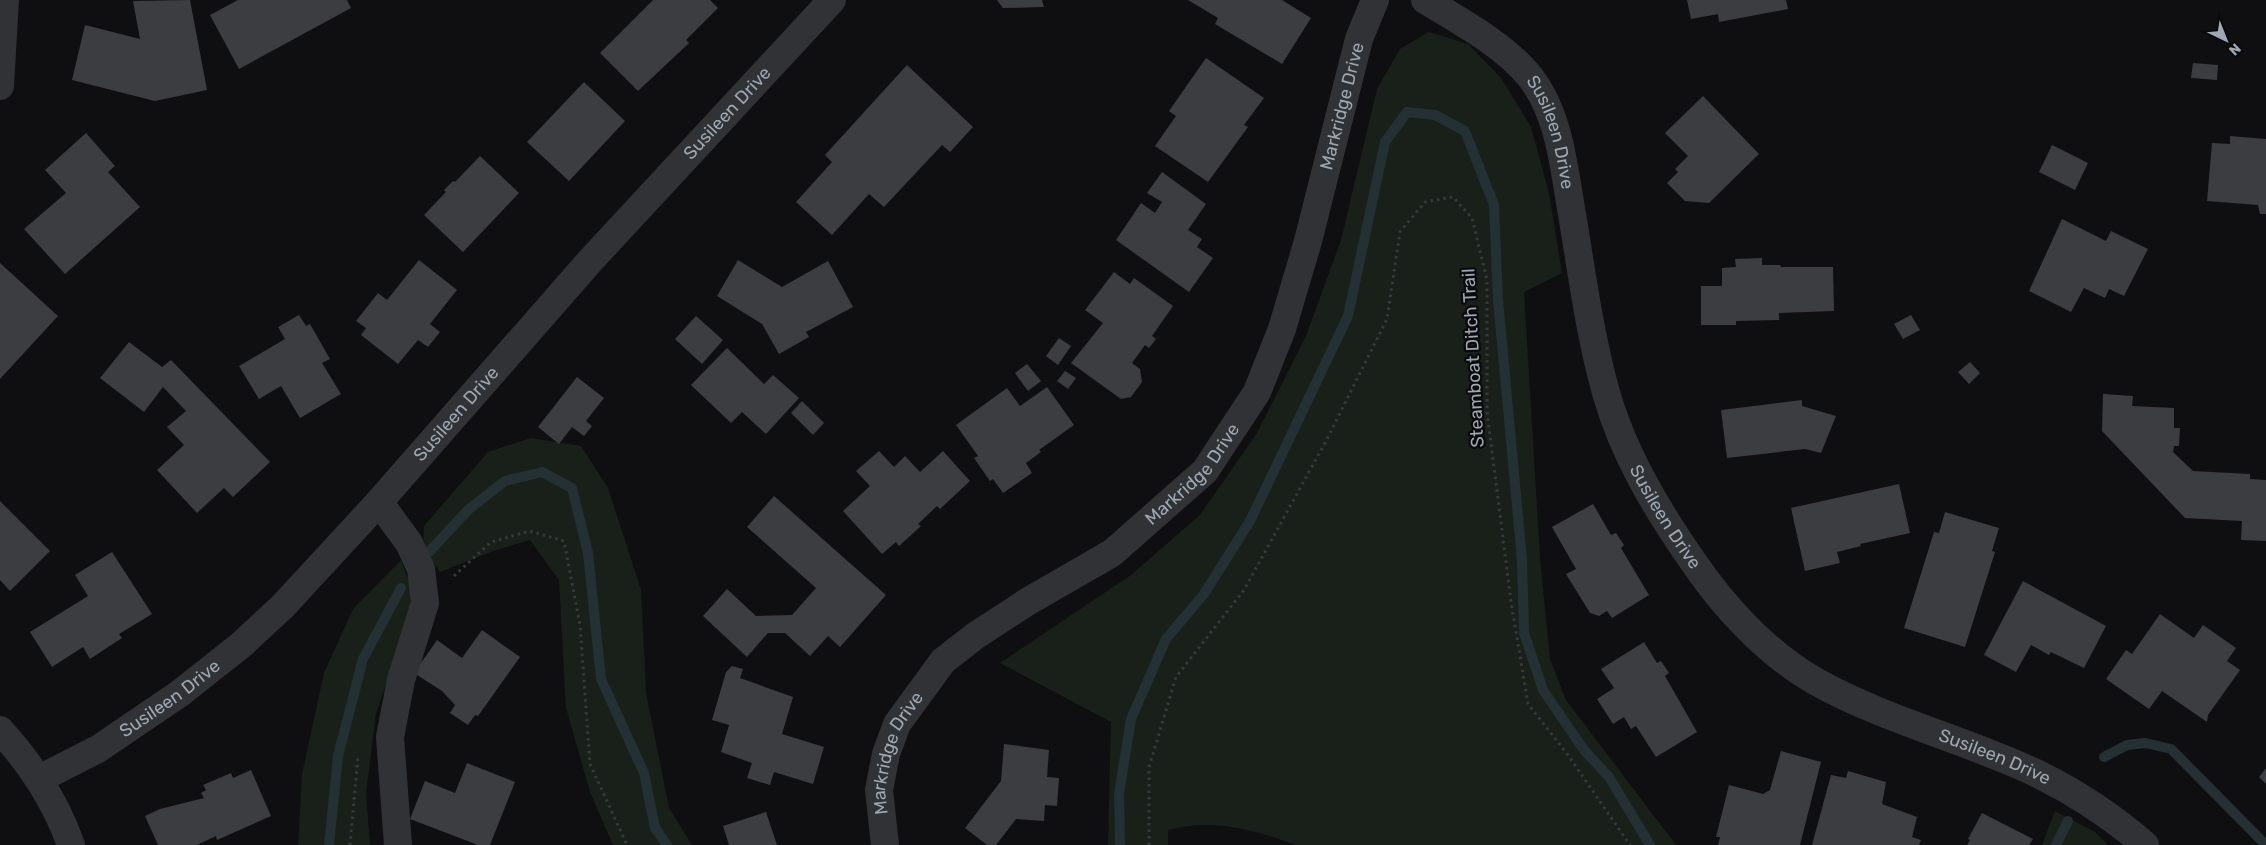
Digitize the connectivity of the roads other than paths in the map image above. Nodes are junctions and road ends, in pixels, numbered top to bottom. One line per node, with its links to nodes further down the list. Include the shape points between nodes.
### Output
1 (5, 0): 5 (street)
2 (832, 0): 6 (street, Susileen Drive, via 590,261)
3 (1375, 0): 11 (street, Markridge Drive, via 1359,39 1308,241 1282,329 1257,392 1204,471 1119,547 1005,616 943,661 897,724 886,754 879,790)
4 (1429, 1): 12 (street, Susileen Drive, via 1508,54 1543,97 1559,146 1604,385 1621,436 1671,528 1722,599 1760,639 1812,679 1852,701 2032,771 2071,790)
5 (0, 86)
6 (379, 502): 8 (street, Susileen Drive, via 290,599 241,645 106,744); 10 (street, via 409,543 421,569 425,603 401,680 390,737)
7 (0, 730): 8 (street)
8 (39, 779): 9 (street, via 60,816)
9 (71, 845)
10 (398, 845)
11 (885, 845)
12 (2145, 845)

